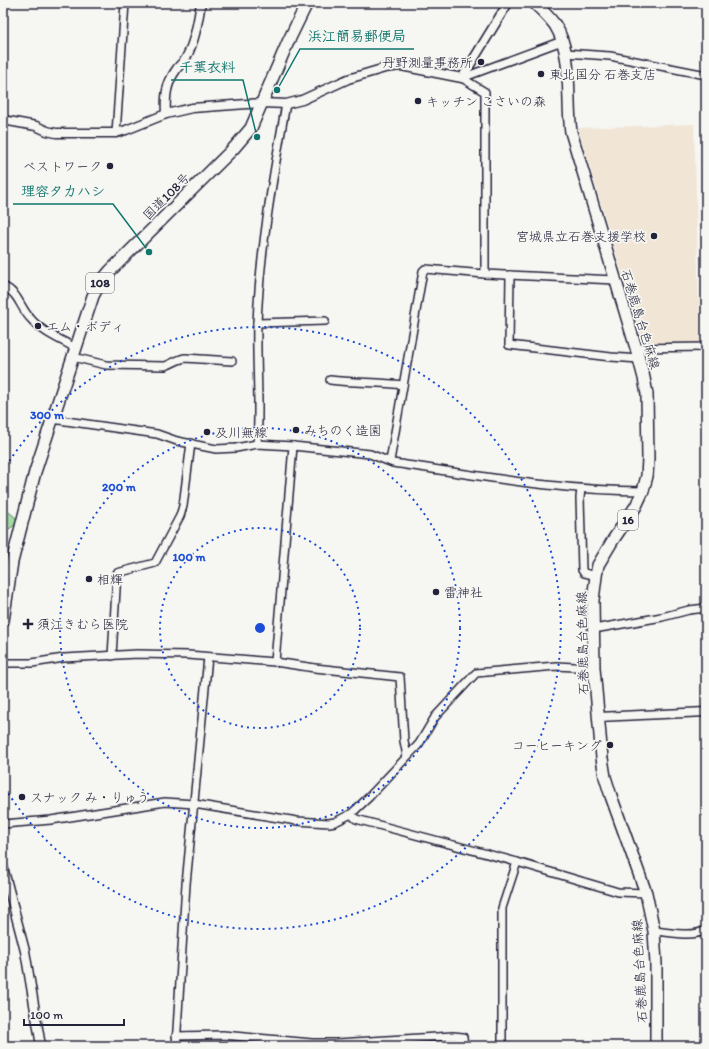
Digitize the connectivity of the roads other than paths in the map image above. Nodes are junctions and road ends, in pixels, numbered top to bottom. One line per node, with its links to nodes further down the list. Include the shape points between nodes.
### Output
1 (125, 3): 14 (street)
2 (201, 3): 12 (street, via 186,58 167,86)
3 (307, 3): 10 (main road, 国道108号 / 108)
4 (508, 3): 9 (street)
5 (534, 3): 6 (main road, 石巻鹿島台色麻線 / 16, via 555,25)
6 (562, 41): 7 (main road, 石巻鹿島台色麻線 / 16); 9 (street)
7 (565, 53): 8 (street, via 610,56); 17 (main road, 石巻鹿島台色麻線 / 16, via 571,132)
8 (706, 75)
9 (462, 78): 11 (street, via 401,66 385,68 348,79 302,100); 15 (street, via 485,92)
10 (262, 103): 11 (street); 12 (street, via 192,108); 23 (main road, 国道108号 / 108, via 243,139 100,283 93,296)
11 (286, 104): 20 (street, via 266,220)
12 (166, 114): 14 (street)
13 (3, 120): 14 (street, via 36,126 47,132)
14 (116, 133)
15 (485, 274): 16 (street); 27 (street, via 428,269 423,271)
16 (510, 275): 17 (street); 24 (street, via 509,345)
17 (615, 280): 22 (main road, 石巻鹿島台色麻線 / 16)
18 (4, 289): 23 (street, via 17,297 30,319)
19 (324, 321): 20 (street)
20 (258, 323): 30 (street)
21 (706, 346): 22 (street)
22 (636, 348): 24 (main road, 石巻鹿島台色麻線 / 16)
23 (75, 352): 25 (street, via 106,365 165,366 185,358); 28 (main road, 国道108号 / 108)
24 (639, 359): 34 (main road, 石巻鹿島台色麻線 / 16, via 647,394 648,459)
25 (232, 361)
26 (330, 380): 27 (street)
27 (403, 385): 32 (street)
28 (52, 419): 29 (street, via 157,434); 37 (main road, 国道108号 / 108, via 35,472 12,562)
29 (191, 443): 30 (street, via 216,449); 39 (street, via 181,511 155,563 117,573)
30 (257, 444): 31 (street)
31 (293, 446): 32 (street, via 370,454); 42 (street)
32 (390, 461): 33 (street)
33 (581, 489): 34 (street); 35 (street, via 582,570)
34 (644, 491): 35 (main road, 石巻鹿島台色麻線 / 16, via 629,519 598,565)
35 (596, 576): 38 (main road, 石巻鹿島台色麻線 / 16, via 593,600)
36 (706, 608): 38 (street)
37 (3, 621)
38 (594, 630): 43 (main road, 石巻鹿島台色麻線 / 16)
39 (112, 656): 40 (street, via 138,654); 41 (street, via 64,658 32,663)
40 (208, 657): 42 (street); 47 (street)
41 (3, 662)
42 (275, 662): 46 (street, via 400,677)
43 (594, 668): 45 (main road, 石巻鹿島台色麻線 / 16); 46 (street, via 556,666 476,673 435,717 419,744)
44 (706, 712): 45 (street)
45 (598, 717): 52 (main road, 石巻鹿島台色麻線 / 16, via 602,758 610,796)
46 (407, 756): 48 (street)
47 (194, 804): 48 (street, via 329,823); 49 (street, via 165,802 51,820); 55 (street)
48 (351, 814): 50 (street, via 356,819)
49 (3, 824)
50 (517, 862): 52 (street, via 618,892); 59 (street, via 502,908)
51 (3, 868): 56 (street, via 25,952)
52 (646, 893): 54 (main road, 石巻鹿島台色麻線 / 16)
53 (706, 930): 54 (street, via 699,934)
54 (654, 931): 60 (main road, 石巻鹿島台色麻線 / 16)
55 (176, 1036): 57 (street); 58 (street, via 223,1035 324,1043 453,1036 463,1037)
56 (41, 1046)
57 (176, 1046)
58 (464, 1046)
59 (502, 1046)
60 (656, 1046)

